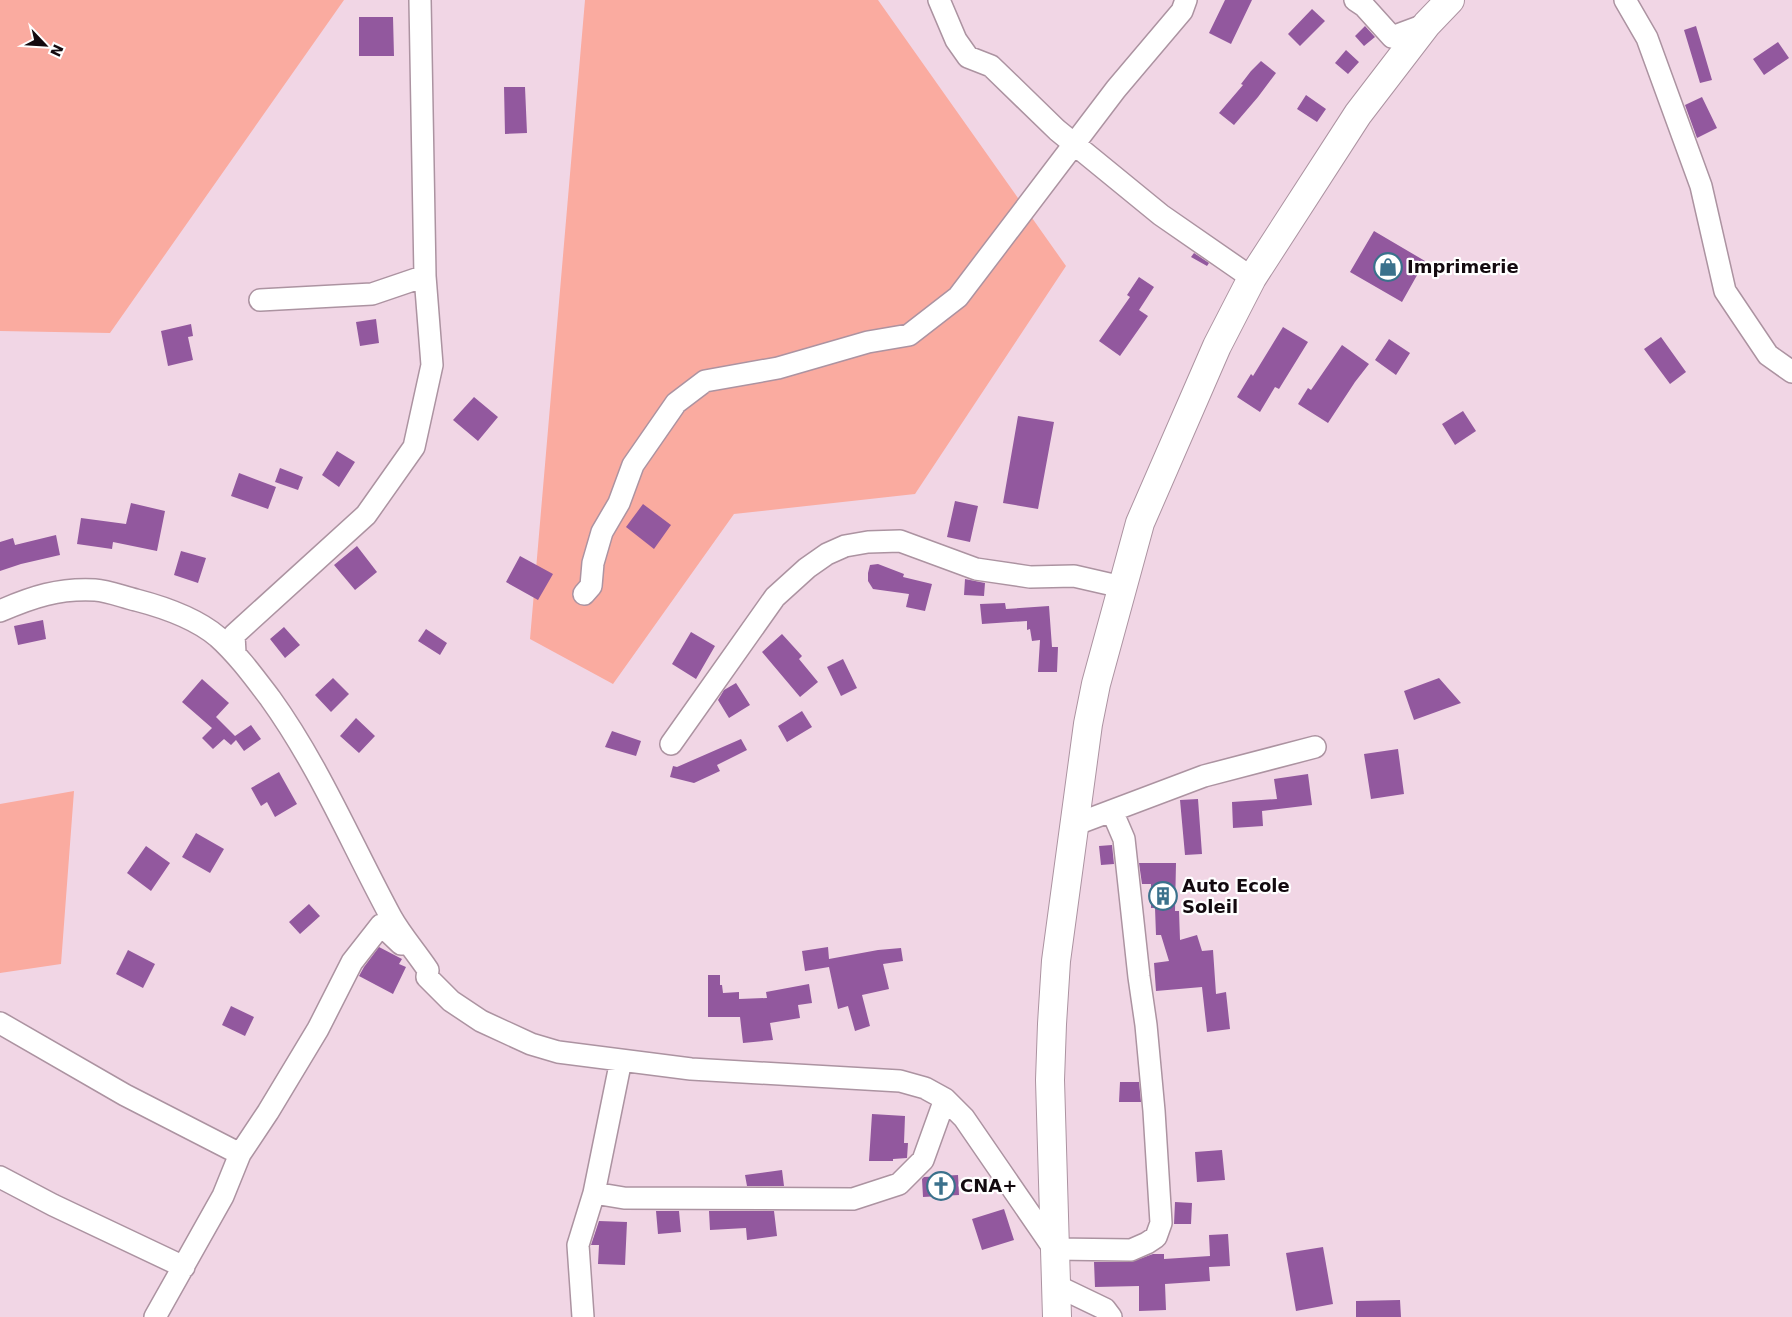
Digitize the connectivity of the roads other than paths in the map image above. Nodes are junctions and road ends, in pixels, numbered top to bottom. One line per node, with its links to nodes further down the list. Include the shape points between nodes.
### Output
1 (420, 0): 9 (street)
2 (939, 0): 8 (street, via 956,40 968,57 991,66 1057,130)
3 (1186, 0): 8 (street, via 1182,11)
4 (1355, 0): 7 (street, via 1392,37)
5 (1450, 0): 7 (highway)
6 (1625, 0): 12 (street, via 1647,38 1700,186 1725,291 1768,355)
7 (1427, 24): 10 (highway, via 1358,114)
8 (1075, 142): 10 (street, via 1161,215); 14 (street, via 958,297 909,335 868,342 778,368 705,381 676,403 633,465 602,532 593,563 591,586)
9 (425, 276): 11 (street, via 372,294); 16 (street, via 432,365 414,447 366,515 234,635)
10 (1252, 278): 13 (highway, via 1147,504)
11 (260, 300)
12 (1792, 372)
13 (1122, 587): 17 (street, via 1074,576 1030,577 976,569 900,541 845,546 807,568 775,597); 20 (highway, via 1094,692)
14 (584, 594)
15 (0, 610): 16 (street, via 34,596 69,590 97,590 176,614 217,636)
16 (235, 653): 21 (street, via 288,723 392,919)
17 (671, 744)
18 (1315, 747): 19 (street, via 1204,776)
19 (1112, 811): 20 (street); 28 (street, via 1124,839 1148,1044 1161,1223 1156,1237 1131,1250)
20 (1074, 825): 28 (highway, via 1056,961 1052,1024)
21 (428, 970): 23 (street, via 427,977 451,1001 505,1033 558,1052); 25 (street, via 381,925 352,962 318,1029)
22 (0, 1023): 25 (street, via 125,1095)
23 (621, 1060): 24 (street, via 691,1069 900,1081 925,1088); 27 (street)
24 (945, 1100): 27 (street, via 923,1160 899,1184 853,1199 624,1198); 28 (street, via 964,1118)
25 (240, 1154): 29 (street, via 222,1196)
26 (0, 1177): 29 (street)
27 (594, 1193): 32 (street, via 578,1245)
28 (1054, 1249): 30 (highway)
29 (184, 1267): 31 (street)
30 (1056, 1285): 33 (highway); 34 (street, via 1105,1309)
31 (155, 1317)
32 (582, 1317)
33 (1057, 1317)
34 (1111, 1317)

